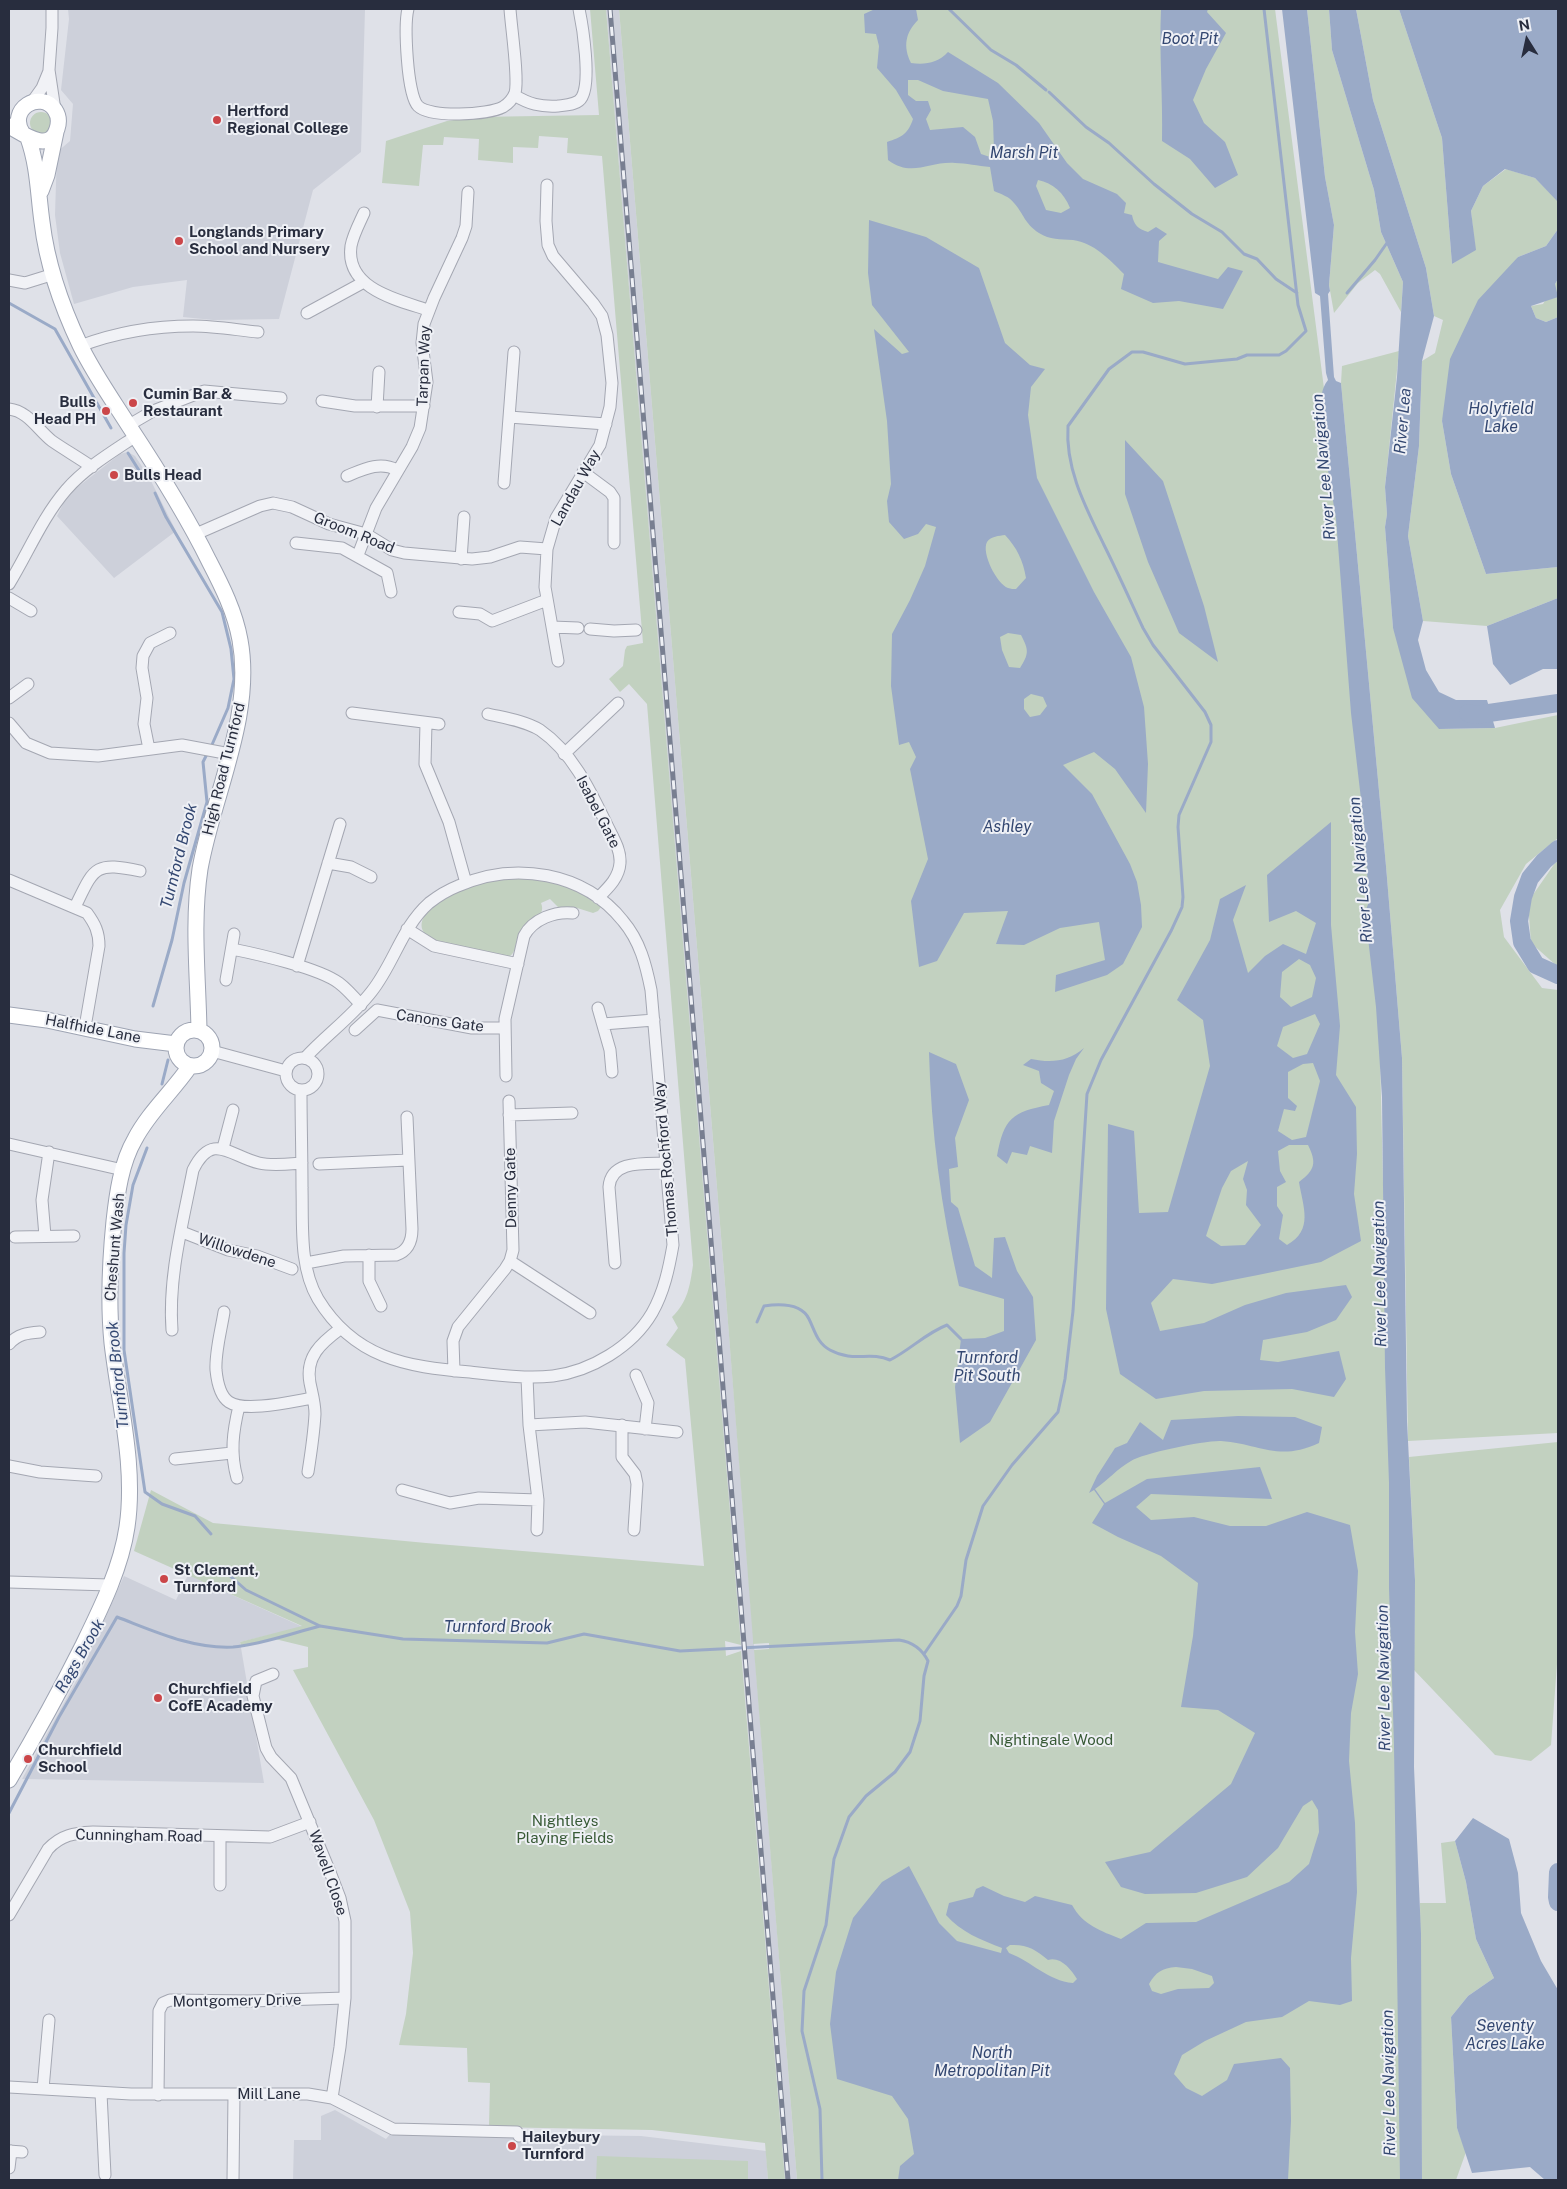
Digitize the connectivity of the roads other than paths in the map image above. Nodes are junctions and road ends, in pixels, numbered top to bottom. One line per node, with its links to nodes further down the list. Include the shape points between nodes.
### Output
1 (52, 9): 5 (street)
2 (408, 9): 6 (street, via 410,90 418,107 433,114 476,112 502,108)
3 (510, 9): 6 (street, via 516,82)
4 (580, 9): 6 (street, via 585,52 583,96 575,103 547,107 532,105)
5 (49, 70): 7 (street, via 42,88); 8 (street)
6 (514, 95)
7 (20, 107): 8 (main road, via 44,102); 11 (main road, via 18,122)
8 (55, 110): 10 (main road)
9 (9, 126): 11 (main road)
10 (56, 132): 11 (main road, via 46,140); 14 (main road)
11 (28, 140): 14 (main road, High Road Turnford)
12 (547, 185): 31 (street, Landau Way, via 548,245 553,256 593,303 605,324 612,383)
13 (468, 192): 19 (street, Tarpan Way, via 462,238)
14 (40, 194): 16 (main road, High Road Turnford, via 42,224)
15 (364, 214): 18 (street, via 354,234 351,253 354,268)
16 (54, 274): 17 (street, via 25,283); 22 (main road, High Road Turnford)
17 (9, 280)
18 (364, 282): 19 (street, via 387,296); 20 (street)
19 (428, 310): 27 (street, Tarpan Way, via 423,334 427,382)
20 (307, 313)
21 (258, 332): 22 (street, via 204,326 178,327 120,333)
22 (80, 346): 32 (main road, High Road Turnford, via 93,372)
23 (514, 352): 30 (street)
24 (379, 372): 28 (street)
25 (281, 398): 32 (street, via 204,391 153,411)
26 (322, 402): 28 (street)
27 (424, 406): 28 (street); 34 (street, Tarpan Way, via 417,435)
28 (377, 407)
29 (9, 409): 33 (street, via 23,413 53,441)
30 (509, 417): 31 (street); 37 (street)
31 (606, 424): 35 (street, Landau Way, via 600,445)
32 (132, 430): 33 (street); 39 (main road, High Road Turnford)
33 (92, 467): 46 (street, via 66,490 54,506)
34 (397, 470): 36 (street, via 380,465); 40 (street, Tarpan Way)
35 (583, 472): 42 (street, via 614,498); 43 (street, Landau Way, via 556,518)
36 (347, 476)
37 (504, 483)
38 (464, 517): 45 (street)
39 (196, 534): 40 (street, Groom Road, via 273,503); 67 (main road, High Road Turnford, via 228,598 241,642 242,699)
40 (366, 534): 44 (street, Tarpan Way); 45 (street, Groom Road, via 392,550)
41 (296, 543): 44 (street, via 336,546)
42 (614, 543)
43 (547, 549): 45 (street, Groom Road, via 520,547 490,557); 49 (street, Landau Way)
44 (358, 555): 47 (street, via 387,573)
45 (461, 559)
46 (9, 584)
47 (391, 592)
48 (9, 598): 50 (street)
49 (547, 600): 51 (street, via 492,621 480,614); 52 (street, Landau Way)
50 (30, 610)
51 (459, 612)
52 (552, 627): 53 (street); 57 (street, Landau Way)
53 (578, 628)
54 (590, 630): 55 (street)
55 (636, 630)
56 (170, 633): 66 (street, via 150,643 142,656 147,698 144,724)
57 (558, 661)
58 (28, 684): 59 (street)
59 (9, 698)
60 (618, 703): 68 (street)
61 (352, 713): 63 (street)
62 (488, 714): 68 (street, Isabel Gate, via 532,726 548,736)
63 (426, 723): 64 (street); 74 (street, via 425,764 449,822)
64 (439, 724)
65 (10, 728): 66 (street, via 26,744 50,753 98,756)
66 (149, 749): 67 (street, via 182,745)
67 (230, 754): 91 (main road, High Road Turnford, via 207,840 198,891)
68 (564, 754): 75 (street, Isabel Gate, via 589,789 619,854 619,871)
69 (340, 824): 70 (street)
70 (328, 862): 72 (street); 82 (street)
71 (140, 871): 76 (street, via 103,866 89,878)
72 (371, 877)
73 (9, 880): 76 (street)
74 (466, 883): 75 (street, Thomas Rochford Way, via 497,874 535,874 564,879); 78 (street, Thomas Rochford Way, via 431,902)
75 (598, 898): 87 (street, Thomas Rochford Way, via 623,921 639,947 646,966)
76 (75, 907): 89 (street, via 87,913 99,935)
77 (573, 913): 81 (street, Canons Gate, via 554,914 532,926 524,936)
78 (407, 929): 81 (street, via 434,946); 84 (street, Thomas Rochford Way, via 378,982)
79 (234, 934): 80 (street)
80 (232, 949): 82 (street); 83 (street)
81 (518, 964): 90 (street, Canons Gate)
82 (297, 966): 84 (street, via 333,979)
83 (226, 980)
84 (361, 1004): 95 (street, Thomas Rochford Way)
85 (598, 1008): 88 (street)
86 (9, 1015): 89 (main road, Halfhide Lane)
87 (654, 1020): 88 (street); 111 (street, Thomas Rochford Way)
88 (603, 1024): 98 (street)
89 (85, 1027): 93 (main road, Halfhide Lane, via 135,1039)
90 (504, 1028): 92 (street, Canons Gate, via 472,1028 377,1010); 99 (street, Canons Gate)
91 (199, 1030): 93 (main road, via 188,1031 179,1037); 94 (main road, via 211,1041)
92 (355, 1030)
93 (176, 1044): 96 (main road, via 177,1055)
94 (212, 1051): 96 (main road, via 202,1064); 97 (street)
95 (305, 1058): 97 (street, via 296,1058); 100 (street, via 316,1066 318,1077 310,1088)
96 (190, 1066): 113 (main road, Cheshunt Wash, via 134,1140)
97 (286, 1071): 100 (street, via 287,1080)
98 (612, 1072)
99 (506, 1076)
100 (301, 1090): 110 (street, Thomas Rochford Way)
101 (508, 1101): 104 (street, Denny Gate)
102 (233, 1110): 107 (street)
103 (572, 1113): 104 (street)
104 (509, 1115): 119 (street, Denny Gate, via 513,1250)
105 (407, 1117): 109 (street)
106 (9, 1144): 108 (street)
107 (223, 1148): 110 (street, via 260,1163); 114 (street, Willowdene, via 209,1150 199,1158 193,1170)
108 (49, 1152): 113 (street); 115 (street, via 42,1200)
109 (408, 1160): 112 (street); 118 (street, via 411,1240 403,1252 396,1255)
110 (302, 1163): 120 (street, Thomas Rochford Way)
111 (667, 1163): 121 (street, via 628,1165 619,1169 611,1179); 132 (street, Thomas Rochford Way, via 673,1245 669,1269 652,1313 639,1330 600,1361 577,1371)
112 (319, 1164)
113 (123, 1170): 150 (main road, Cheshunt Wash, via 117,1200 109,1301 130,1477 123,1542)
114 (182, 1232): 122 (street, Willowdene); 127 (street, Willowdene, via 172,1282)
115 (44, 1236): 116 (street); 117 (street)
116 (74, 1236)
117 (15, 1237)
118 (368, 1255): 120 (street); 123 (street, via 369,1281)
119 (510, 1261): 125 (street); 130 (street, via 458,1327 453,1341)
120 (306, 1263): 126 (street, Thomas Rochford Way, via 317,1298)
121 (615, 1264)
122 (292, 1269)
123 (381, 1306)
124 (224, 1312): 134 (street, via 216,1370 222,1394 228,1402)
125 (590, 1312)
126 (340, 1329): 130 (street, Thomas Rochford Way, via 384,1357 425,1368); 133 (street, via 315,1352 309,1364)
127 (172, 1330)
128 (40, 1332): 129 (street, via 24,1333)
129 (9, 1344)
130 (454, 1371): 132 (street, Thomas Rochford Way)
131 (636, 1375): 137 (street, via 648,1403)
132 (527, 1377): 135 (street)
133 (313, 1398): 134 (street, via 264,1406); 142 (street, via 315,1413)
134 (239, 1406): 139 (street)
135 (528, 1425): 136 (street, via 585,1422); 146 (street)
136 (622, 1425): 137 (street); 148 (street, via 622,1457 635,1474 637,1484)
137 (645, 1429): 138 (street)
138 (677, 1432)
139 (232, 1453): 140 (street); 144 (street)
140 (175, 1460)
141 (9, 1466): 143 (street)
142 (308, 1472)
143 (96, 1476)
144 (237, 1478)
145 (402, 1490): 146 (street, via 450,1503 478,1498)
146 (538, 1500): 147 (street)
147 (538, 1530)
148 (634, 1530)
149 (9, 1582): 150 (street)
150 (109, 1585): 152 (main road, Cheshunt Wash, via 67,1677)
151 (272, 1674): 153 (street, Wavell Close, via 256,1681 253,1696 266,1748 291,1778)
152 (9, 1780)
153 (310, 1822): 154 (street, Cunningham Road, via 270,1837); 157 (street, Wavell Close, via 340,1898 345,1921)
154 (220, 1837): 155 (street); 156 (street, Cunningham Road, via 93,1832 66,1835 48,1849)
155 (220, 1885)
156 (9, 1915)
157 (345, 1998): 163 (street, Montgomery Drive, via 170,2000 163,2003 159,2011); 164 (street, Wavell Close)
158 (49, 2020): 160 (street)
159 (9, 2086): 160 (street, Mill Lane)
160 (43, 2089): 161 (street, Mill Lane)
161 (101, 2093): 163 (street, Mill Lane); 168 (street)
162 (234, 2094): 163 (street, Mill Lane); 164 (street, Mill Lane, via 308,2094); 169 (street)
163 (158, 2095)
164 (332, 2098): 165 (street, Mill Lane, via 393,2128 517,2132)
165 (519, 2136)
166 (14, 2151): 167 (street)
167 (9, 2168)
168 (105, 2175)
169 (233, 2180)

